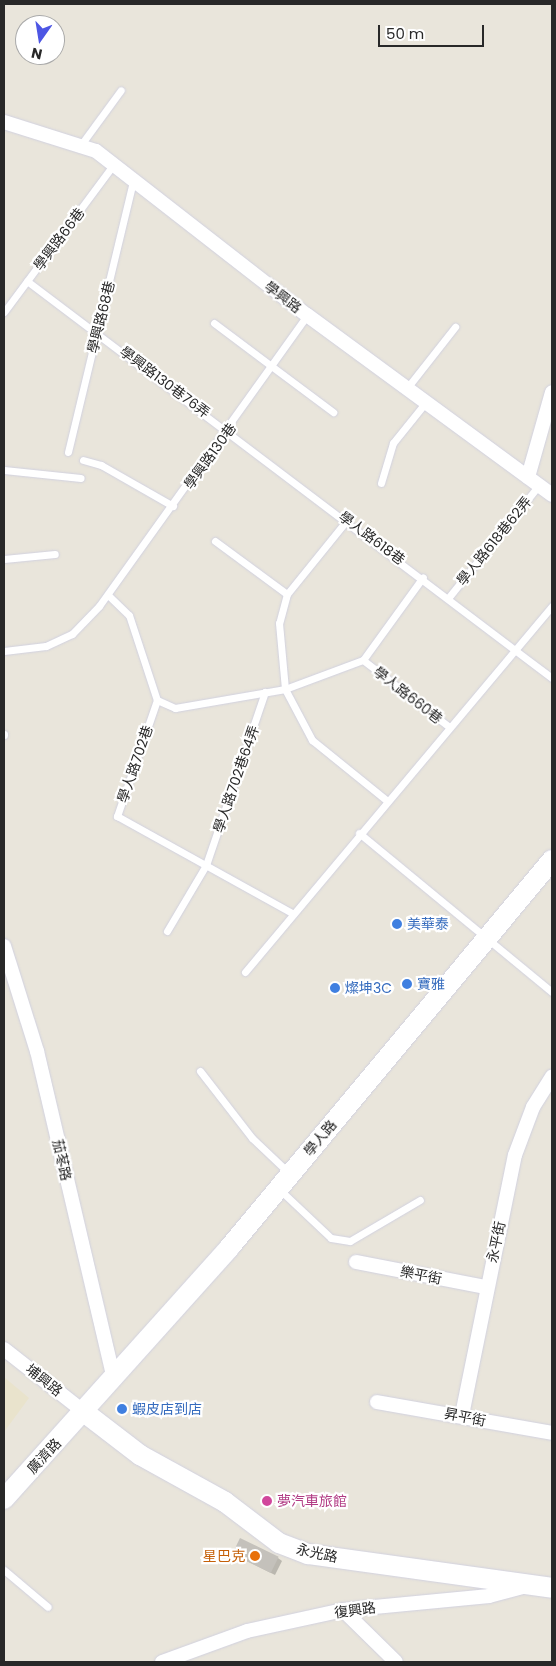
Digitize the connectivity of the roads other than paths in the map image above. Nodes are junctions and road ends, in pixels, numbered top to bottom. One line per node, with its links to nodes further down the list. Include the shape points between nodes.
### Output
1 (121, 90): 3 (lane)
2 (4, 122): 3 (street, 學興路)
3 (79, 146): 4 (street, 學興路, via 96,151)
4 (114, 165): 5 (street, 學興路); 6 (lane, 學興路66巷)
5 (133, 181): 8 (street, 學興路); 11 (lane, 學興路68巷)
6 (27, 281): 7 (lane, 學興路66巷); 11 (lane, 學興路130巷76弄)
7 (4, 312)
8 (307, 315): 12 (lane, 學興路130巷); 13 (street, 學興路)
9 (214, 323): 12 (lane)
10 (454, 327): 13 (lane)
11 (98, 330): 17 (lane, 學興路130巷76弄); 18 (lane, 學興路68巷)
12 (272, 366): 16 (lane); 17 (lane, 學興路130巷)
13 (407, 388): 15 (street, 學興路)
14 (552, 392): 22 (street)
15 (426, 402): 22 (street, 學興路); 23 (lane, via 393,443)
16 (333, 412)
17 (229, 431): 25 (lane, 學興路130巷); 26 (lane, 學人路618巷)
18 (68, 452)
19 (83, 460): 25 (lane, via 101,465)
20 (4, 470): 21 (lane)
21 (81, 478)
22 (533, 481): 24 (street, 學興路); 33 (lane, 學人路618巷62弄)
23 (382, 484)
24 (552, 495)
25 (173, 506): 31 (lane, 學興路130巷)
26 (348, 520): 30 (lane, 學人路618巷); 32 (lane)
27 (215, 541): 32 (lane)
28 (55, 554): 29 (lane)
29 (4, 559)
30 (423, 577): 33 (lane, 學人路618巷); 37 (lane)
31 (108, 594): 36 (lane, 學興路130巷, via 72,634 46,646); 41 (lane, via 129,615)
32 (287, 594): 39 (lane, via 279,623)
33 (449, 597): 35 (lane, 學人路618巷)
34 (552, 606): 35 (lane)
35 (515, 647): 38 (lane, 學人路618巷); 42 (lane, 學人路660巷)
36 (4, 651)
37 (363, 660): 39 (lane, 學人路660巷); 42 (lane, 學人路660巷)
38 (552, 678)
39 (284, 689): 40 (lane, 學人路660巷); 43 (lane, via 312,740)
40 (265, 692): 41 (lane, 學人路660巷, via 175,708); 46 (lane, 學人路702巷64弄)
41 (157, 700): 46 (lane, 學人路702巷, via 118,816)
42 (448, 726): 43 (lane, 學人路660巷)
43 (386, 800): 44 (lane, 學人路660巷)
44 (359, 833): 47 (lane, 學人路660巷); 49 (lane)
45 (552, 860): 49 (main road, 學人路)
46 (206, 866): 47 (lane, 學人路702巷); 48 (lane)
47 (292, 914): 51 (lane, 學人路660巷)
48 (167, 931)
49 (486, 937): 52 (lane); 55 (main road, 學人路)
50 (4, 946): 60 (street, 茄苳路, via 37,1051)
51 (245, 972)
52 (552, 992)
53 (200, 1071): 55 (lane)
54 (552, 1077): 58 (street, 永平街, via 532,1106 515,1155)
55 (284, 1181): 56 (lane, via 331,1238 350,1241); 60 (main road, 學人路, via 229,1248)
56 (420, 1200)
57 (356, 1262): 58 (street, 樂平街)
58 (486, 1287): 63 (street, 永平街)
59 (4, 1348): 62 (street, 埔興路)
60 (112, 1376): 62 (main road, 學人路)
61 (377, 1402): 63 (street, 昇平街)
62 (84, 1412): 65 (main road, 廣濟路); 67 (main road, 永光路, via 140,1456 225,1502 286,1546 308,1554)
63 (462, 1415): 64 (street, 昇平街)
64 (552, 1434)
65 (4, 1499)
66 (4, 1570): 69 (lane)
67 (530, 1585): 68 (main road, 復興路); 70 (street, 復興路, via 489,1596)
68 (552, 1588)
69 (48, 1606)
70 (343, 1610): 71 (street, 復興路, via 248,1631); 72 (street)
71 (162, 1662)
72 (396, 1662)

